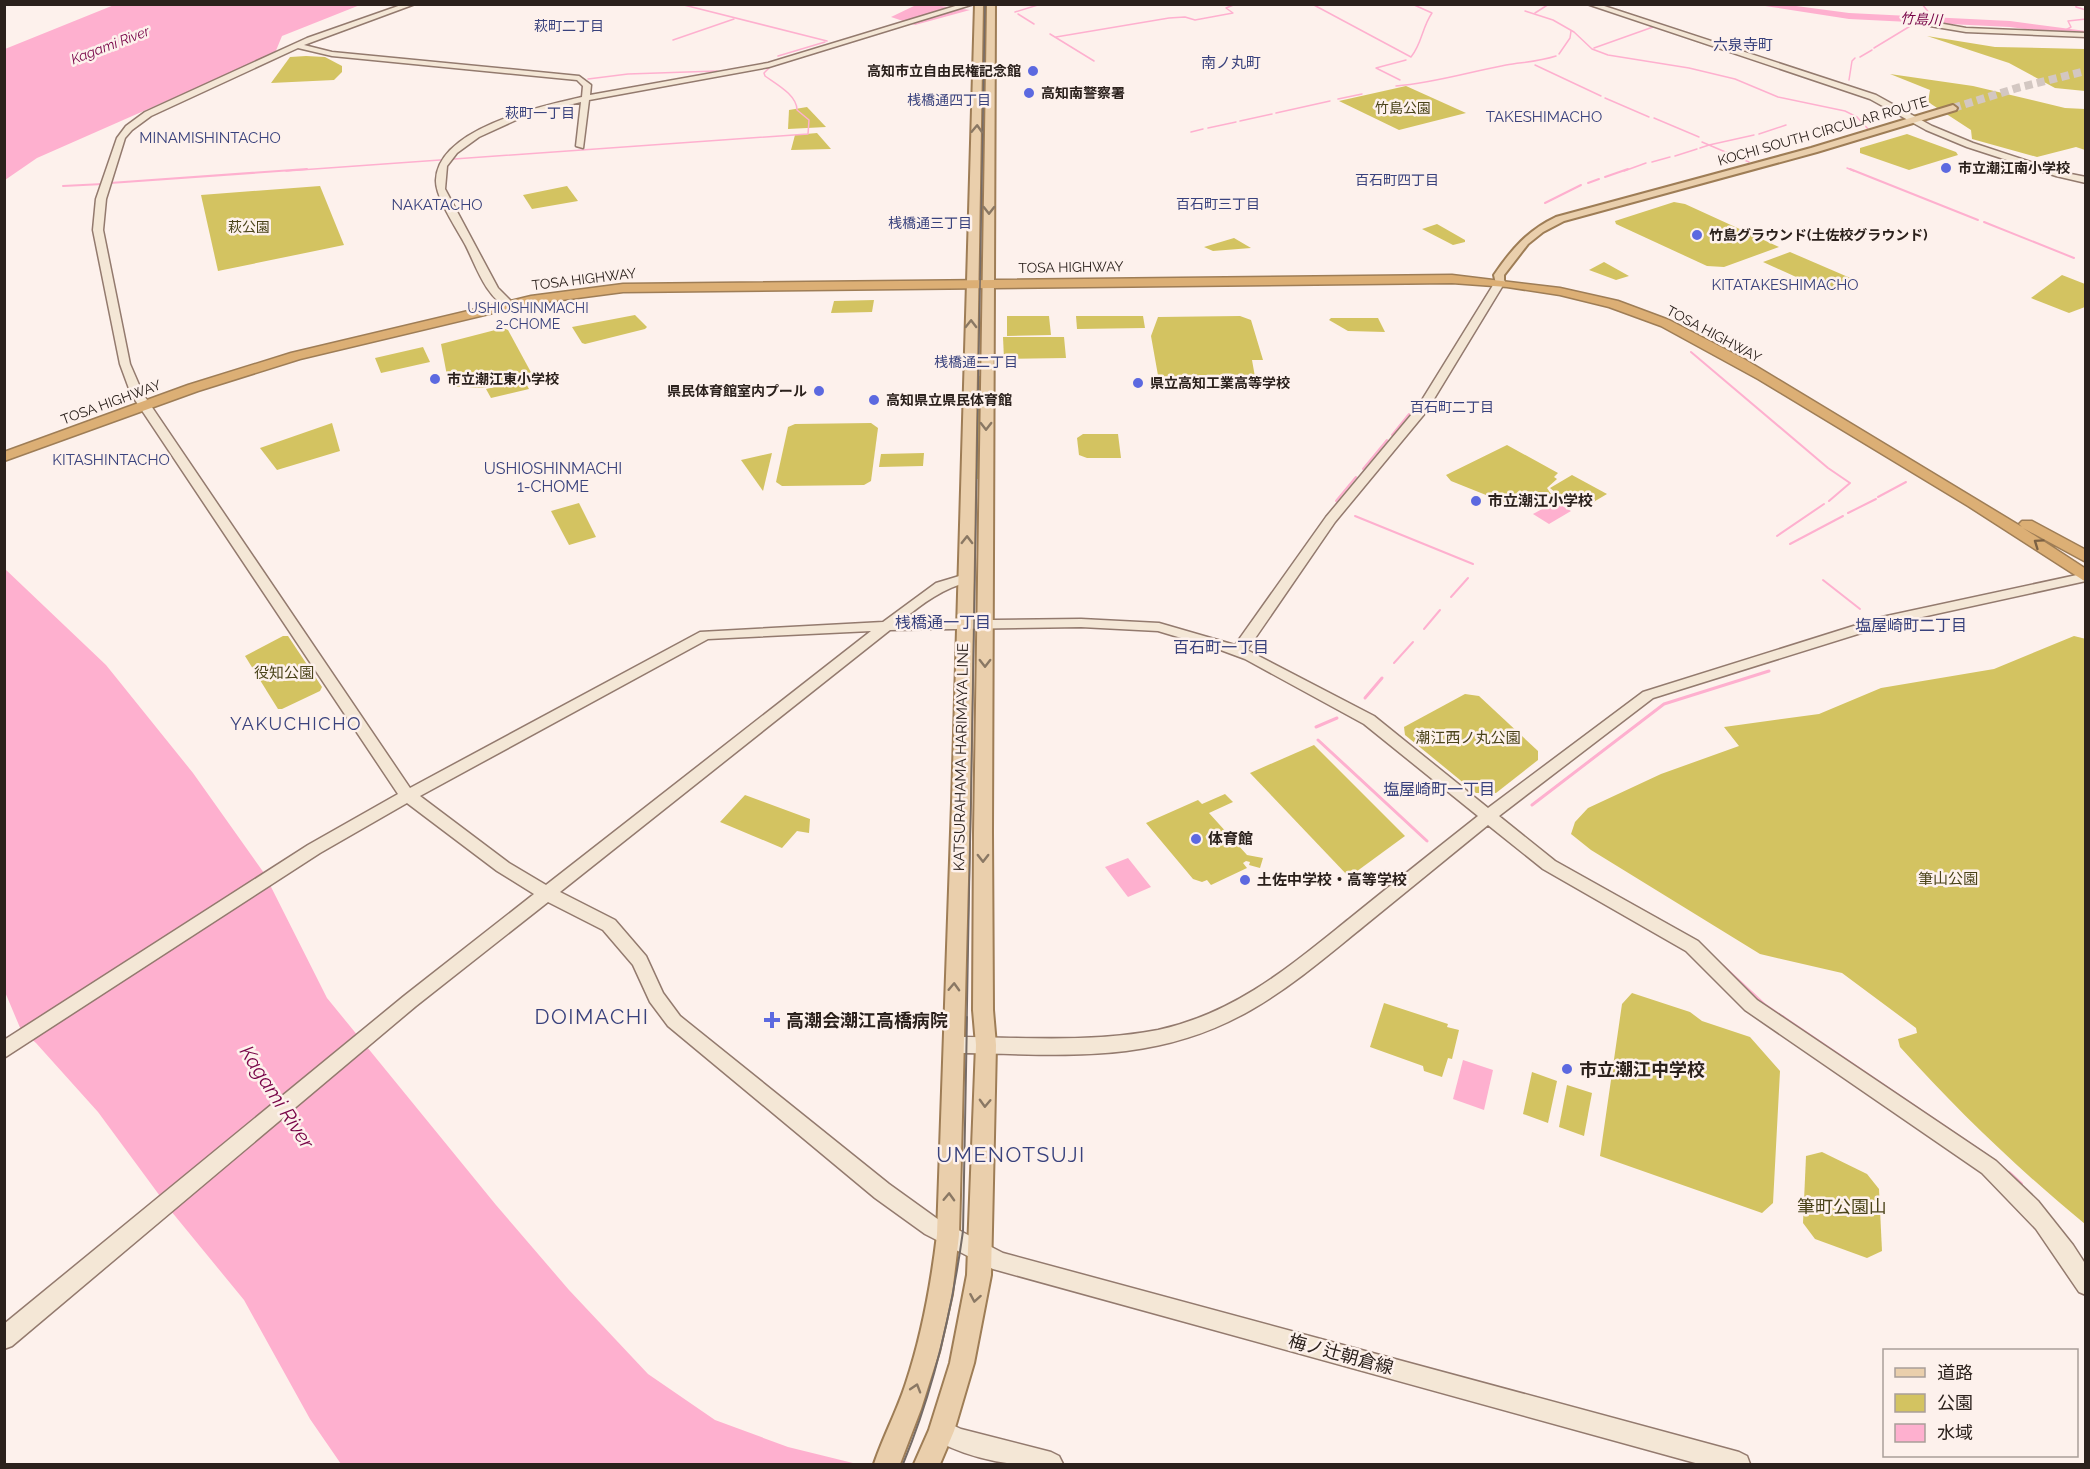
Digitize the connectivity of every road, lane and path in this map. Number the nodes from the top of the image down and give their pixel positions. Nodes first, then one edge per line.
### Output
1 (412, 4) edge
2 (1590, 4) edge
3 (970, 7) edge
4 (1927, 22) dead end
5 (2085, 35) edge
6 (297, 46) junction
7 (586, 98) junction
8 (1951, 109) tunnel mouth
9 (1917, 122) junction
10 (580, 146) dead end
11 (2085, 180) edge
12 (1502, 278) junction
13 (988, 279) junction
14 (972, 280) junction
15 (507, 302) junction
16 (142, 402) junction
17 (4, 449) edge
18 (4, 457) edge
19 (2085, 557) edge
20 (2085, 577) edge
21 (966, 578) junction
22 (985, 624) junction
23 (964, 625) junction
24 (885, 626) junction
25 (1238, 651) junction
26 (407, 795) junction
27 (1491, 816) junction
28 (546, 894) junction
29 (953, 1045) junction
30 (986, 1045) junction
31 (5, 1049) edge
32 (948, 1235) junction
33 (979, 1251) junction
34 (2085, 1286) edge
35 (4, 1338) edge
36 (941, 1431) junction
37 (892, 1454) edge
38 (929, 1461) edge
39 (1051, 1464) edge
40 (1739, 1464) edge

1 - 6 street, 梅ノ辻朝倉線
2 - 9 street
3 - 7 street
3 -> 13 main road, KATSURAHAMA HARIMAYA LINE
14 -> 3 main road, KATSURAHAMA HARIMAYA LINE
4 - 5 street
6 - 7 street
6 - 16 street, 梅ノ辻朝倉線
7 - 10 street
7 - 15 street
8 - 9 main road, KOCHI SOUTH CIRCULAR ROUTE
9 - 11 street
9 - 12 main road, KOCHI SOUTH CIRCULAR ROUTE
12 - 13 highway, TOSA HIGHWAY
12 - 19 highway, TOSA HIGHWAY
20 -> 12 highway, TOSA HIGHWAY
12 - 25 street
13 - 14 highway, TOSA HIGHWAY
13 -> 22 main road, KATSURAHAMA HARIMAYA LINE
14 - 15 highway, TOSA HIGHWAY
21 -> 14 main road, KATSURAHAMA HARIMAYA LINE
15 - 16 highway, TOSA HIGHWAY
16 - 17 highway, TOSA HIGHWAY
16 - 18 highway, TOSA HIGHWAY
16 - 26 street, 梅ノ辻朝倉線
20 - 27 street
21 - 23 main road, KATSURAHAMA HARIMAYA LINE
21 - 24 street
22 - 23 street
22 - 25 street
22 -> 30 main road, KATSURAHAMA HARIMAYA LINE
23 - 24 street
29 -> 23 main road, KATSURAHAMA HARIMAYA LINE
24 - 26 street
24 - 28 street
25 - 27 street
26 - 28 street, 梅ノ辻朝倉線
26 - 31 street
27 - 30 street
27 - 34 street
28 - 32 street, 梅ノ辻朝倉線
28 - 35 street
29 - 30 street
32 -> 29 main road, KATSURAHAMA HARIMAYA LINE
30 -> 33 main road, KATSURAHAMA HARIMAYA LINE
32 - 33 street, 梅ノ辻朝倉線
37 -> 32 main road, KATSURAHAMA HARIMAYA LINE
33 -> 36 main road, KATSURAHAMA HARIMAYA LINE
33 - 40 street, 梅ノ辻朝倉線
36 - 38 main road, KATSURAHAMA HARIMAYA LINE
36 - 39 street

